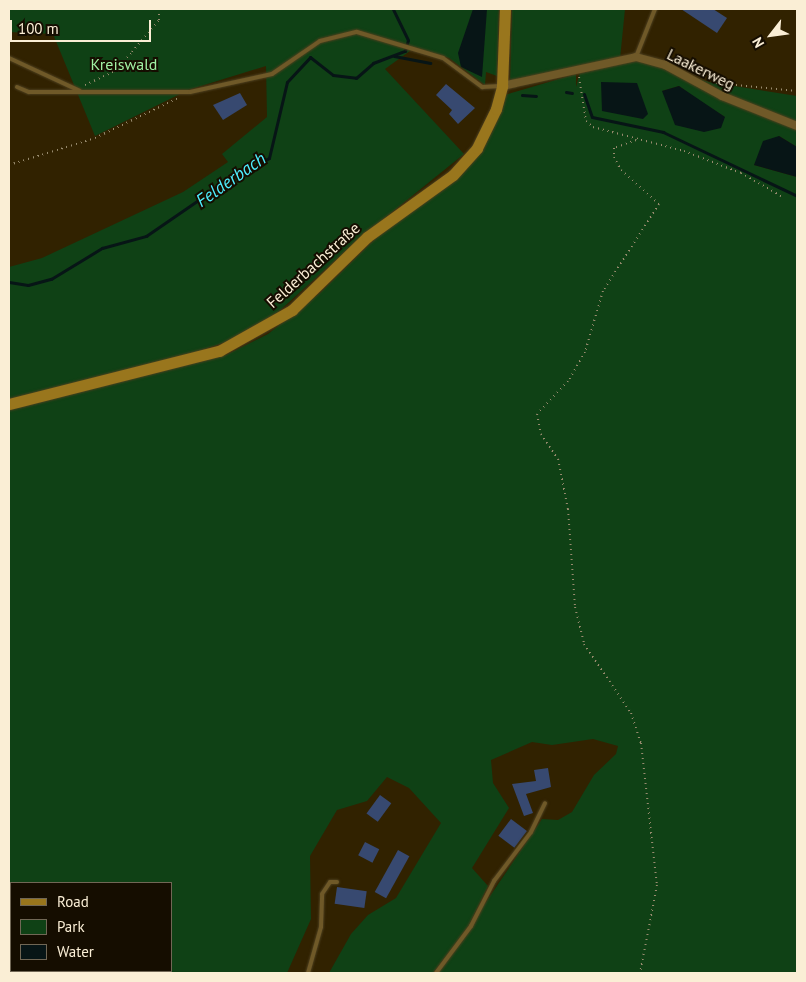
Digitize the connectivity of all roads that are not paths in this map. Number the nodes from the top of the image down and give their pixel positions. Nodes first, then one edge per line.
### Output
1 (505, 9) edge
2 (655, 9) edge
3 (636, 57) junction
4 (9, 58) edge
5 (502, 86) junction
6 (17, 87) dead end
7 (82, 92) junction
8 (797, 126) edge
9 (9, 404) edge
10 (546, 803) dead end
11 (338, 882) dead end
12 (308, 973) edge
13 (436, 973) edge

1 - 5 street, Felderbachstraße
2 - 3 lane
3 - 5 street, Laakerweg
3 - 8 street, Laakerweg
4 - 7 lane
5 - 7 lane
5 - 9 street, Felderbachstraße
6 - 7 lane
10 - 13 lane
11 - 12 lane

